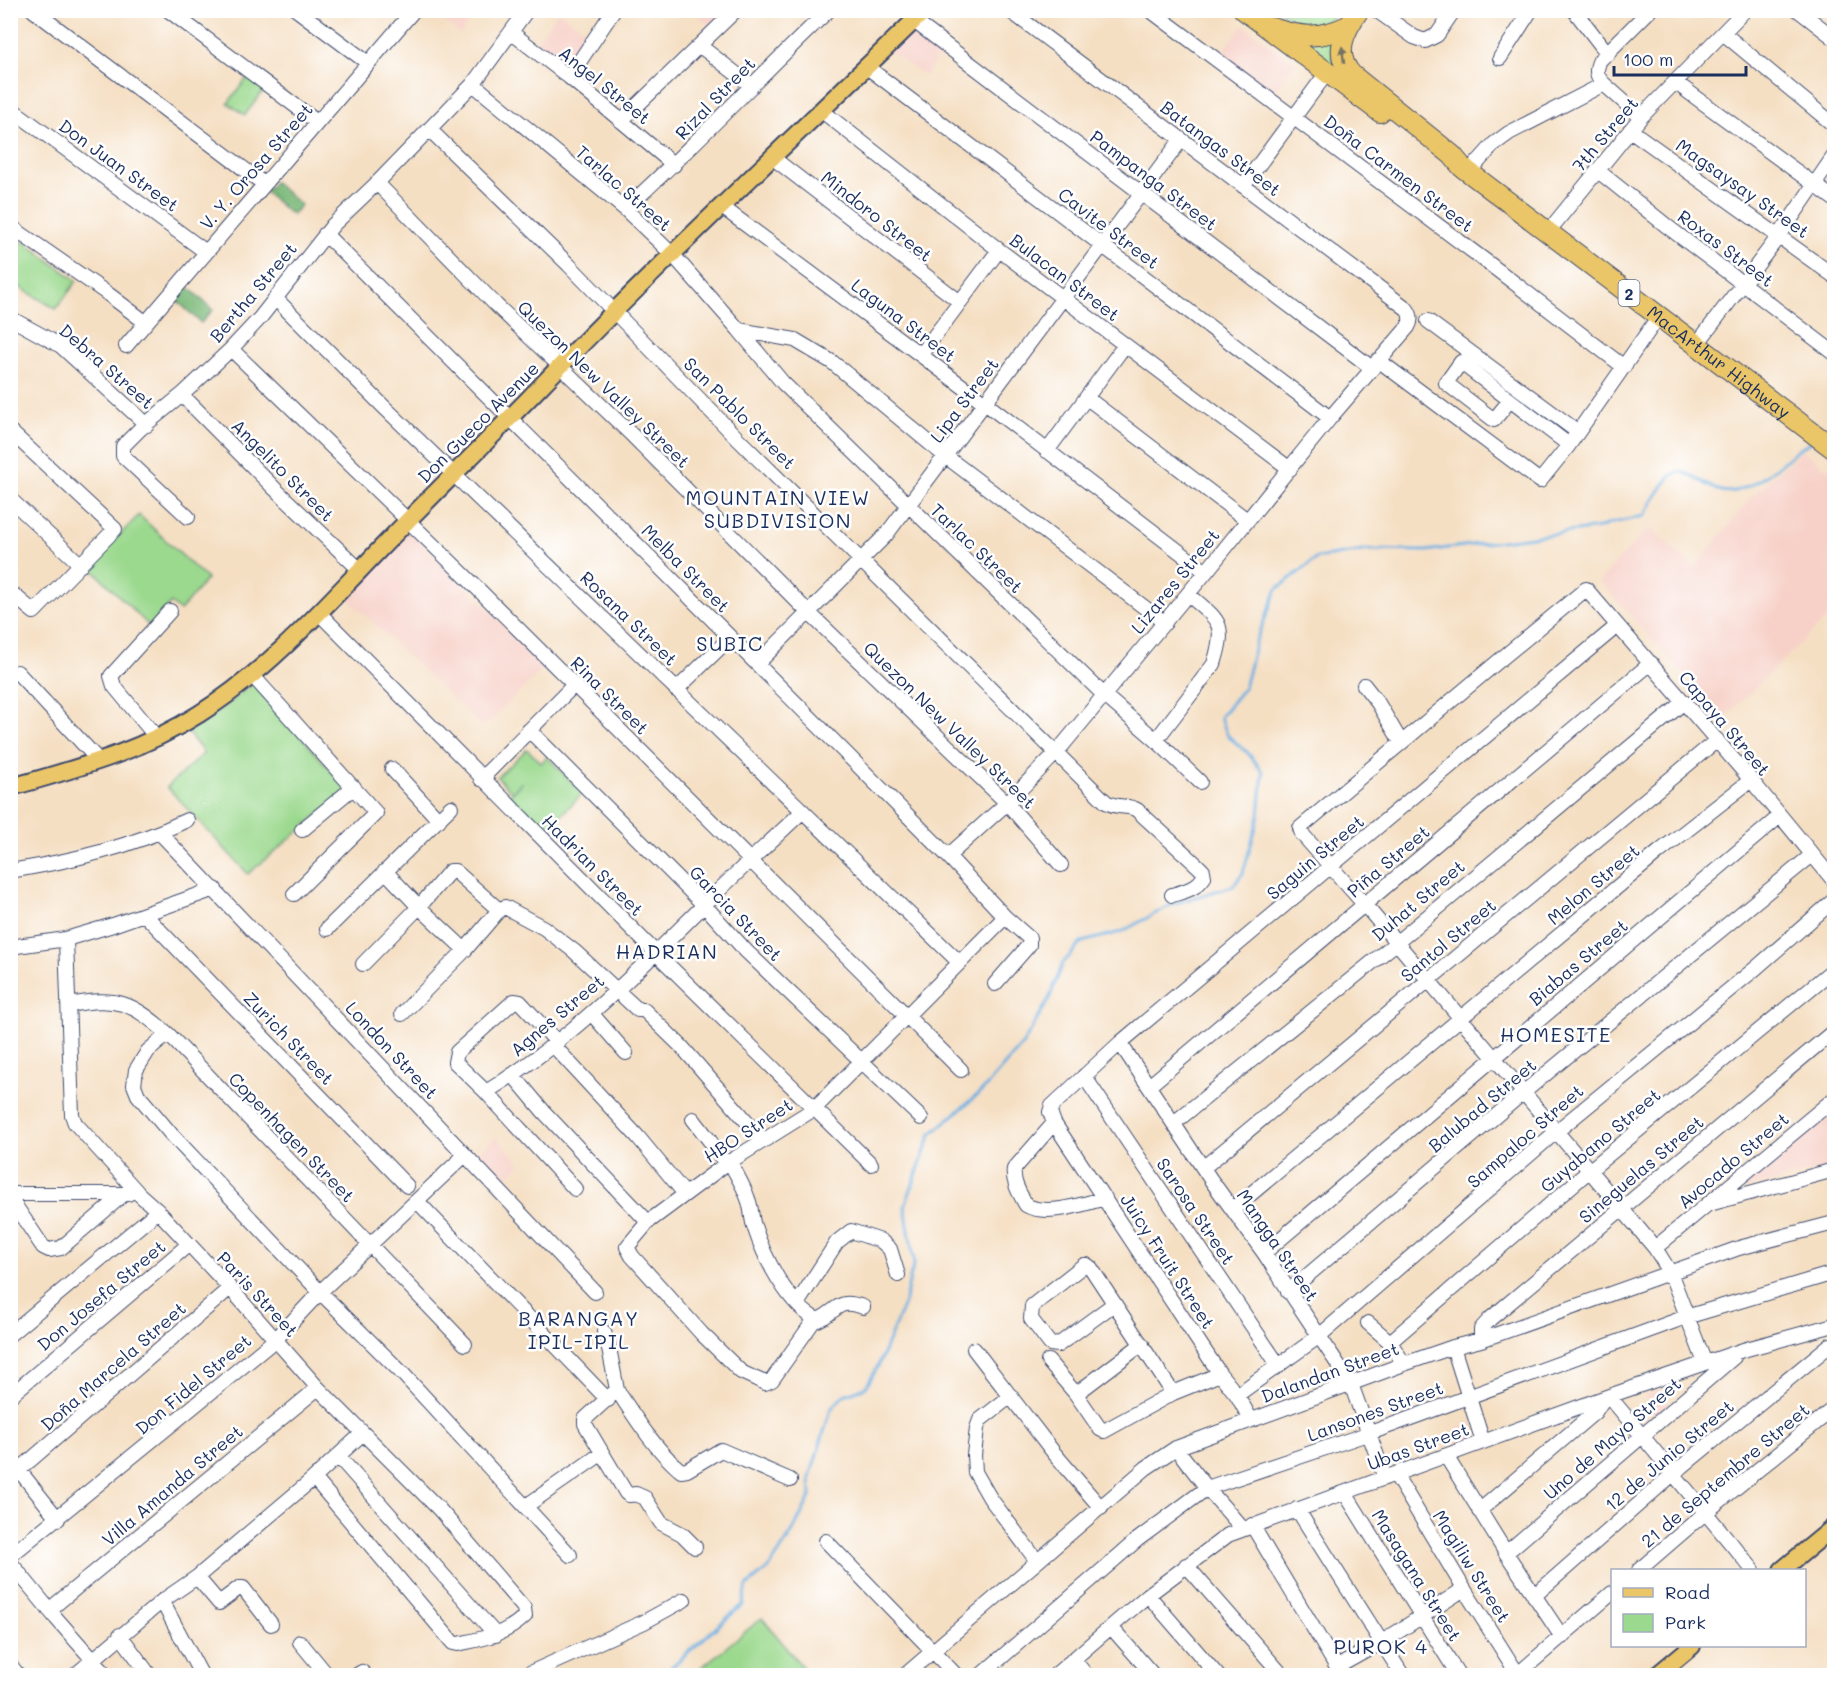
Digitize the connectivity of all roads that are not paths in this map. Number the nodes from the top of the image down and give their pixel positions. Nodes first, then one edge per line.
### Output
1 (33, 10) edge
2 (168, 10) edge
3 (297, 10) edge
4 (414, 10) edge
5 (527, 10) edge
6 (614, 10) edge
7 (736, 10) edge
8 (829, 10) edge
9 (1009, 10) edge
10 (1150, 10) edge
11 (1376, 10) edge
12 (1454, 10) edge
13 (1531, 10) edge
14 (1574, 10) edge
15 (1650, 10) edge
16 (1744, 10) edge
17 (1798, 10) edge
18 (1250, 15) edge
19 (919, 16) edge
20 (1354, 18) edge
21 (512, 33) junction
22 (1723, 33) junction
23 (1834, 38) edge
24 (700, 46) junction
25 (1608, 54) junction
26 (1500, 58) dead end
27 (368, 63) junction
28 (867, 67) junction
29 (1326, 74) junction
30 (569, 77) junction
31 (1675, 82) junction
32 (473, 84) junction
33 (1604, 84) junction
34 (752, 86) junction
35 (10, 108) edge
36 (822, 111) junction
37 (1294, 117) junction
38 (1641, 117) junction
39 (621, 121) junction
40 (317, 122) junction
41 (1834, 125) edge
42 (430, 130) junction
43 (1630, 130) junction
44 (1181, 140) junction
45 (1834, 156) edge
46 (773, 158) junction
47 (674, 165) junction
48 (1465, 169) junction
49 (1598, 170) junction
50 (377, 183) junction
51 (264, 184) junction
52 (1814, 184) junction
53 (1243, 186) junction
54 (1142, 194) junction
55 (1834, 199) edge
56 (722, 207) junction
57 (626, 209) junction
58 (10, 226) edge
59 (1547, 233) junction
60 (325, 234) junction
61 (1779, 236) junction
62 (1102, 246) junction
63 (999, 250) junction
64 (206, 252) junction
65 (673, 255) junction
66 (1834, 276) edge
67 (1743, 283) junction
68 (276, 298) junction
69 (1064, 299) junction
70 (960, 302) junction
71 (615, 312) junction
72 (1411, 315) joint
73 (1659, 316) junction
74 (10, 318) edge
75 (1428, 321) dead end
76 (145, 322) junction
77 (739, 330) junction
78 (1697, 344) junction
79 (1125, 345) junction
80 (126, 346) dead end
81 (231, 349) junction
82 (1834, 353) edge
83 (921, 354) junction
84 (1375, 364) junction
85 (561, 366) junction
86 (1624, 368) junction
87 (183, 395) junction
88 (1088, 398) junction
89 (1510, 400) junction
90 (985, 403) junction
91 (510, 418) junction
92 (1330, 418) junction
93 (147, 425) junction
94 (10, 431) edge
95 (1578, 432) junction
96 (1569, 445) junction
97 (1828, 445) edge
98 (1047, 451) junction
99 (944, 455) junction
100 (1290, 469) junction
101 (454, 475) junction
102 (10, 499) edge
103 (909, 507) junction
104 (188, 517) dead end
105 (1247, 520) junction
106 (408, 521) junction
107 (863, 560) junction
108 (81, 565) junction
109 (360, 570) junction
110 (1206, 572) junction
111 (10, 592) edge
112 (1188, 594) junction
113 (170, 611) dead end
114 (318, 613) junction
115 (809, 613) junction
116 (1165, 623) junction
117 (1617, 626) junction
118 (730, 638) junction
119 (1651, 663) junction
120 (757, 664) junction
121 (17, 672) dead end
122 (252, 675) junction
123 (574, 685) junction
124 (1364, 685) dead end
125 (676, 690) junction
126 (1105, 696) junction
127 (1684, 702) junction
128 (529, 730) junction
129 (157, 738) junction
130 (1156, 740) junction
131 (1717, 740) junction
132 (1401, 742) junction
133 (1057, 752) junction
134 (99, 761) junction
135 (392, 769) dead end
136 (481, 778) junction
137 (1751, 780) junction
138 (1200, 782) dead end
139 (10, 786) edge
140 (354, 787) junction
141 (1007, 803) junction
142 (451, 807) dead end
143 (803, 811) junction
144 (1780, 816) junction
145 (187, 820) dead end
146 (439, 820) junction
147 (303, 830) dead end
148 (160, 833) junction
149 (1812, 855) junction
150 (948, 856) junction
151 (751, 860) junction
152 (1061, 865) dead end
153 (1332, 867) junction
154 (385, 871) junction
155 (10, 872) edge
156 (1834, 881) edge
157 (215, 889) junction
158 (294, 894) dead end
159 (1172, 895) dead end
160 (1834, 900) edge
161 (1365, 904) junction
162 (704, 905) junction
163 (418, 907) junction
164 (499, 910) junction
165 (145, 915) junction
166 (1005, 917) junction
167 (327, 929) dead end
168 (66, 939) junction
169 (1396, 943) junction
170 (10, 947) edge
171 (465, 950) junction
172 (657, 954) junction
173 (959, 962) junction
174 (363, 964) dead end
175 (1834, 969) edge
176 (1428, 980) junction
177 (994, 984) dead end
178 (616, 990) junction
179 (69, 1005) junction
180 (402, 1014) dead end
181 (592, 1014) junction
182 (908, 1015) junction
183 (1459, 1018) junction
184 (1834, 1031) edge
185 (168, 1034) junction
186 (1120, 1043) junction
187 (555, 1044) junction
188 (626, 1053) dead end
189 (1494, 1057) junction
190 (862, 1060) junction
191 (961, 1070) dead end
192 (513, 1075) junction
193 (1084, 1077) junction
194 (1149, 1086) junction
195 (486, 1092) junction
196 (1524, 1092) junction
197 (1834, 1099) edge
198 (814, 1109) junction
199 (921, 1118) dead end
200 (693, 1119) dead end
201 (1054, 1123) junction
202 (1174, 1124) junction
203 (1557, 1131) junction
204 (763, 1140) junction
205 (465, 1155) junction
206 (728, 1163) junction
207 (871, 1164) dead end
208 (1203, 1168) junction
209 (1590, 1170) junction
210 (1834, 1170) edge
211 (407, 1186) dead end
212 (574, 1189) dead end
213 (124, 1194) junction
214 (686, 1194) junction
215 (140, 1195) junction
216 (10, 1196) edge
217 (1105, 1198) junction
218 (417, 1201) junction
219 (1708, 1204) junction
220 (1622, 1208) junction
221 (1233, 1209) junction
222 (158, 1211) junction
223 (648, 1222) junction
224 (1834, 1223) edge
225 (370, 1244) junction
226 (188, 1245) junction
227 (1654, 1248) junction
228 (1264, 1253) junction
229 (1670, 1272) junction
230 (1834, 1273) edge
231 (898, 1275) dead end
232 (230, 1288) junction
233 (320, 1292) junction
234 (595, 1292) dead end
235 (1288, 1292) junction
236 (796, 1304) junction
237 (1114, 1304) junction
238 (863, 1307) dead end
239 (1686, 1317) junction
240 (815, 1319) junction
241 (1368, 1323) dead end
242 (1830, 1326) edge
243 (604, 1332) dead end
244 (10, 1334) edge
245 (1318, 1337) junction
246 (276, 1339) junction
247 (1481, 1340) junction
248 (1390, 1342) junction
249 (465, 1344) dead end
250 (1142, 1344) junction
251 (1454, 1347) junction
252 (974, 1349) dead end
253 (1743, 1350) junction
254 (1832, 1352) edge
255 (1048, 1361) dead end
256 (1705, 1363) junction
257 (1404, 1364) junction
258 (1279, 1366) junction
259 (1220, 1374) junction
260 (1352, 1384) junction
261 (318, 1388) junction
262 (1173, 1393) junction
263 (1076, 1394) junction
264 (613, 1395) junction
265 (1011, 1395) junction
266 (1237, 1395) junction
267 (10, 1396) edge
268 (1468, 1396) junction
269 (1607, 1397) junction
270 (1834, 1408) edge
271 (1251, 1420) junction
272 (1370, 1432) junction
273 (363, 1433) junction
274 (1642, 1435) junction
275 (1483, 1442) junction
276 (1176, 1448) junction
277 (601, 1455) junction
278 (338, 1456) junction
279 (1446, 1456) junction
280 (15, 1465) edge
281 (1673, 1474) junction
282 (1390, 1476) junction
283 (314, 1478) junction
284 (790, 1480) dead end
285 (1207, 1488) junction
286 (1345, 1493) junction
287 (526, 1506) junction
288 (1101, 1508) junction
289 (1297, 1509) junction
290 (1479, 1511) junction
291 (1705, 1513) junction
292 (58, 1519) junction
293 (1247, 1527) junction
294 (1834, 1527) edge
295 (826, 1541) dead end
296 (695, 1547) dead end
297 (1506, 1553) junction
298 (570, 1555) dead end
299 (10, 1556) edge
300 (1037, 1561) junction
301 (10, 1562) edge
302 (1186, 1565) junction
303 (1640, 1569) edge
304 (1752, 1569) edge
305 (1783, 1569) edge
306 (196, 1577) junction
307 (1464, 1589) junction
308 (1611, 1594) edge
309 (1148, 1595) junction
310 (1534, 1596) junction
311 (684, 1600) dead end
312 (162, 1601) junction
313 (49, 1610) junction
314 (1420, 1616) junction
315 (271, 1624) dead end
316 (1111, 1627) junction
317 (120, 1635) junction
318 (496, 1635) junction
319 (1562, 1637) junction
320 (300, 1642) dead end
321 (1382, 1642) junction
322 (1691, 1647) edge
323 (933, 1650) junction
324 (93, 1659) junction
325 (1073, 1659) junction
326 (10, 1665) edge
327 (1339, 1671) edge
328 (1519, 1675) edge
329 (19, 1676) edge
330 (74, 1676) edge
331 (107, 1676) edge
332 (150, 1676) edge
333 (202, 1676) edge
334 (328, 1676) edge
335 (355, 1676) edge
336 (366, 1676) edge
337 (523, 1676) edge
338 (904, 1676) edge
339 (957, 1676) edge
340 (980, 1676) edge
341 (1054, 1676) edge
342 (1087, 1676) edge
343 (1154, 1676) edge
344 (1218, 1676) edge
345 (1283, 1676) edge
346 (1403, 1676) edge
347 (1459, 1676) edge
348 (1656, 1676) edge

1 - 51 street
2 - 40 street
3 - 27 street
4 - 27 street, V. Y. Orosa Street
5 - 21 street, Bertha Street
6 - 30 street
7 - 24 street
8 - 34 street, Rizal Street
9 - 44 street, Batangas Street
10 - 37 street, Doña Carmen Street
11 - 12 street
13 - 26 street
14 - 25 street
15 - 25 street
16 - 22 street, 7th Street
17 - 23 street
18 - 20 highway
18 - 29 highway, MacArthur Highway / 2
19 - 28 main road, Don Gueco Avenue
19 - 54 street, Pampanga Street
48 -> 20 highway, MacArthur Highway / 2
21 - 30 street, Angel Street
21 - 32 street, Bertha Street
22 - 31 street, 7th Street
22 - 41 street
24 - 34 street
24 - 39 street
25 - 33 street
27 - 40 street, V. Y. Orosa Street
28 - 36 main road, Don Gueco Avenue
28 - 62 street, Cavite Street
29 - 37 street
29 - 48 highway, MacArthur Highway / 2
30 - 39 street, Angel Street
31 - 38 street, 7th Street
31 - 52 street
32 - 42 street, Bertha Street
32 - 57 street, Tarlac Street
33 - 38 street
33 - 48 street
34 - 47 street, Rizal Street
35 - 64 street, Don Juan Street
36 - 46 main road, Don Gueco Avenue
36 - 63 street, Bulacan Street
37 - 53 street
37 - 86 street, Doña Carmen Street
38 - 43 street, 7th Street
39 - 47 street, Angel Street
40 - 51 street, V. Y. Orosa Street
42 - 50 street, Bertha Street
42 - 71 street, San Pablo Street
43 - 49 street, 7th Street
43 - 61 street, Magsaysay Street
44 - 53 street, Batangas Street
44 - 54 street, Lipa Street
45 - 52 street
46 - 56 main road, Don Gueco Avenue
46 - 70 street, Mindoro Street
47 - 57 street, Rizal Street
48 - 59 highway, MacArthur Highway / 2
49 - 59 street, 7th Street
49 - 67 street, Roxas Street
50 - 60 street, Bertha Street
50 - 85 street, Quezon New Valley Street
51 - 64 street, V. Y. Orosa Street
52 - 55 street
52 - 61 street
53 - 72 street, Batangas Street
54 - 62 street, Lipa Street
54 - 84 street, Pampanga Street
56 - 65 main road, Don Gueco Avenue
56 - 83 street, Laguna Street
57 - 65 street, Tarlac Street
58 - 76 street
59 - 73 highway, MacArthur Highway / 2
60 - 68 street, Bertha Street
60 - 91 street, Melba Street
61 - 66 street, Magsaysay Street
61 - 67 street
62 - 69 street, Lipa Street
62 - 92 street, Cavite Street
63 - 69 street, Bulacan Street
63 - 70 street
64 - 76 street, V. Y. Orosa Street
65 - 71 main road, Don Gueco Avenue
65 - 77 street, Tarlac Street
67 - 78 street
67 - 82 street, Roxas Street
68 - 81 street, Bertha Street
68 - 101 street, Rosana Street
69 - 79 street, Bulacan Street
69 - 90 street, Lipa Street
70 - 83 street
71 - 85 main road, Don Gueco Avenue
71 - 107 street, San Pablo Street
72 - 84 street, Lizares Street
73 - 78 highway, MacArthur Highway / 2
73 - 86 street
74 - 93 street, Debra Street
75 - 95 street
76 - 80 street, V. Y. Orosa Street
77 - 99 street
77 - 103 street, Tarlac Street
78 - 97 highway, MacArthur Highway / 2
79 - 88 street
79 - 100 street, Bulacan Street
81 - 87 street, Bertha Street
81 - 106 street, Rina Street
83 - 90 street, Laguna Street
84 - 92 street, Lizares Street
84 - 96 street, Pampanga Street
85 - 91 main road, Don Gueco Avenue
85 - 115 street, Quezon New Valley Street
86 - 95 street
87 - 93 street, Bertha Street
87 - 109 street, Angelito Street
88 - 98 street
88 - 105 street
89 - 89 street
89 - 96 street
90 - 98 street, Laguna Street
90 - 99 street, Lipa Street
91 - 101 main road, Don Gueco Avenue
91 - 118 street, Melba Street
92 - 100 street, Lizares Street
93 - 104 street, Bertha Street
94 - 108 street
95 - 96 street
98 - 110 street, Laguna Street
99 - 103 street, Lipa Street
99 - 116 street
100 - 105 street, Lizares Street
101 - 106 main road, Don Gueco Avenue
101 - 125 street, Rosana Street
102 - 108 street
103 - 107 street, Lipa Street
103 - 126 street, Tarlac Street
105 - 110 street, Lizares Street
106 - 109 main road, Don Gueco Avenue
106 - 123 street, Rina Street
107 - 115 street, Lipa Street
107 - 133 street, San Pablo Street
108 - 111 street
109 - 114 main road, Don Gueco Avenue
110 - 112 street, Lizares Street
112 - 116 street, Lizares Street
112 - 130 street
113 - 129 street
114 - 122 main road, Don Gueco Avenue
114 - 136 street, Hadrian Street
115 - 120 street, Lipa Street
115 - 141 street, Quezon New Valley Street
116 - 126 street, Lizares Street
117 - 119 street, Capaya Street
117 - 132 street, Capaya Street
117 - 153 street, Saguin Street
118 - 120 street, Melba Street
118 - 125 street
119 - 127 street, Capaya Street
119 - 161 street, Piña Street
120 - 150 street, Melba Street
121 - 134 street
122 - 129 main road, Don Gueco Avenue
122 - 140 street
123 - 128 street
123 - 151 street, Rina Street
124 - 132 street
125 - 143 street, Rosana Street
126 - 130 street, Tarlac Street
126 - 133 street, Lizares Street
127 - 131 street, Capaya Street
127 - 169 street, Duhat Street
128 - 136 street
128 - 162 street, Garcia Street
129 - 134 main road, Don Gueco Avenue
130 - 138 street, Tarlac Street
131 - 137 street, Capaya Street
131 - 176 street, Santol Street
132 - 153 street
133 - 141 street, Lizares Street
133 - 159 street, San Pablo Street
134 - 139 main road, Don Gueco Avenue
135 - 146 street
136 - 172 street, Hadrian Street
137 - 144 street, Capaya Street
137 - 183 street, Melon Street
140 - 147 street
140 - 158 street
141 - 150 street, Lizares Street
141 - 152 street, Quezon New Valley Street
142 - 146 street
143 - 151 street, Agnes Street
143 - 173 street, Rosana Street
144 - 149 street, Capaya Street
144 - 189 street, Biabas Street
145 - 148 street
146 - 154 street
148 - 155 street
148 - 157 street, London Street
149 - 156 street, Capaya Street
149 - 196 street, Balubad Street
150 - 166 street, Melba Street
151 - 162 street, Agnes Street
151 - 182 street, Rina Street
153 - 161 street
153 - 186 street, Saguin Street
154 - 163 street
154 - 167 street
157 - 165 street
157 - 205 street, London Street
160 - 203 street, Sampaloc Street
161 - 169 street
161 - 194 street, Piña Street
162 - 172 street, Agnes Street
162 - 190 street, Garcia Street
163 - 164 street
163 - 171 street
163 - 174 street
164 - 171 street
164 - 178 street
165 - 168 street
165 - 211 street, Zurich Street
166 - 173 street, HBO Street
166 - 177 street, Melba Street
168 - 170 street
168 - 179 street, Paris Street
169 - 176 street
169 - 202 street, Duhat Street
171 - 180 street
172 - 178 street, Agnes Street
172 - 198 street, Hadrian Street
173 - 182 street, HBO Street
175 - 209 street, Guyabano Street
176 - 183 street
176 - 208 street, Santol Street
178 - 181 street, Agnes Street
178 - 204 street
179 - 185 street, Copenhagen Street
179 - 215 street, Paris Street
181 - 187 street, Agnes Street
181 - 188 street
182 - 190 street, HBO Street
182 - 191 street, Rina Street
183 - 189 street
183 - 221 street, Melon Street
184 - 220 street, Sineguelas Street
185 - 225 street, Copenhagen Street
185 - 233 street
186 - 193 street, Saguin Street
186 - 194 street, Mangga Street
187 - 192 street, Agnes Street
187 - 195 street
187 - 214 street
189 - 196 street
189 - 228 street, Biabas Street
190 - 198 street, HBO Street
190 - 199 street, Garcia Street
192 - 195 street, Agnes Street
192 - 223 street
193 - 201 street, Saguin Street
193 - 258 street, Sarosa Street
194 - 202 street, Mangga Street
195 - 212 street
196 - 203 street
196 - 235 street, Balubad Street
197 - 219 street, Avocado Street
198 - 204 street, HBO Street
198 - 207 street, Hadrian Street
200 - 206 street
201 - 217 street, Juicy Fruit Street
201 - 217 street
202 - 208 street, Mangga Street
203 - 209 street
203 - 245 street, Sampaloc Street
204 - 206 street, HBO Street
205 - 218 street, Don Fidel Street
205 - 234 street, London Street
206 - 214 street, HBO Street
206 - 236 street
208 - 221 street, Mangga Street
209 - 220 street
209 - 248 street, Guyabano Street
210 - 219 street
213 - 215 street
213 - 216 street
213 - 216 street
214 - 223 street, HBO Street
215 - 222 street, Paris Street
217 - 259 street, Juicy Fruit Street
218 - 225 street, Don Fidel Street
218 - 264 street
219 - 227 street, Avocado Street
220 - 227 street
220 - 247 street, Sineguelas Street
221 - 228 street, Mangga Street
222 - 226 street, Paris Street
222 - 244 street
223 - 240 street, HBO Street
224 - 229 street, Dalandan Street
225 - 233 street, Don Fidel Street
225 - 249 street, Copenhagen Street
226 - 232 street, Paris Street
226 - 267 street, Don Josefa Street
227 - 229 street
228 - 235 street, Mangga Street
229 - 239 street
229 - 247 street, Dalandan Street
230 - 239 street, Lansones Street
231 - 236 street
232 - 246 street, Paris Street
232 - 280 street, Doña Marcela Street
233 - 246 street, Don Fidel Street
233 - 287 street
235 - 245 street, Mangga Street
236 - 240 street
237 - 237 street
237 - 250 street
238 - 240 street
239 - 256 street
239 - 268 street, Lansones Street
241 - 248 street
242 - 253 street, Ubas Street
242 - 254 street
243 - 264 street
245 - 258 street, Sampaloc Street
245 - 260 street, Mangga Street
246 - 261 street, Paris Street
246 - 292 street, Don Fidel Street
247 - 251 street, Dalandan Street
248 - 257 street
250 - 262 street
250 - 263 street
251 - 257 street, Dalandan Street
251 - 268 street
252 - 265 street
253 - 256 street, Ubas Street
253 - 274 street, Uno de Mayo Street
254 - 281 street, 12 de Junio Street
255 - 263 street
256 - 269 street, Ubas Street
257 - 260 street, Dalandan Street
258 - 266 street, Sampaloc Street
259 - 262 street
259 - 266 street, Juicy Fruit Street
260 - 271 street, Dalandan Street
260 - 272 street, Mangga Street
261 - 273 street, Paris Street
261 - 313 street, Villa Amanda Street
262 - 263 street
264 - 277 street
264 - 284 street
265 - 288 street
265 - 300 street
266 - 271 street, Juicy Fruit Street
268 - 272 street, Lansones Street
268 - 275 street
269 - 274 street
269 - 275 street, Ubas Street
269 - 290 street
270 - 291 street, 21 de Septembre Street
271 - 276 street, Dalandan Street
272 - 282 street, Mangga Street
272 - 285 street, Lansones Street
273 - 278 street
273 - 318 street, Paris Street
274 - 281 street
274 - 297 street, Uno de Mayo Street
275 - 279 street, Ubas Street
276 - 285 street
276 - 288 street, Dalandan Street
277 - 287 street
277 - 296 street
278 - 283 street
278 - 318 street
279 - 282 street, Ubas Street
279 - 290 street
280 - 292 street
281 - 291 street
281 - 310 street, 12 de Junio Street
282 - 286 street, Ubas Street
282 - 307 street, Magiliw Street
283 - 306 street
283 - 318 street
285 - 293 street
285 - 340 street, Lansones Street
286 - 289 street, Ubas Street
286 - 314 street, Masagana Street
287 - 298 street
288 - 300 street, Dalandan Street
289 - 293 street, Ubas Street
289 - 321 street
290 - 297 street
291 - 303 street, 21 de Septembre Street
291 - 304 street
292 - 299 street, Don Fidel Street
293 - 302 street, Ubas Street
293 - 327 street
294 - 305 main road
295 - 323 street
297 - 310 street
300 - 323 street, Dalandan Street
301 - 313 street
302 - 309 street, Ubas Street
302 - 345 street
306 - 312 street
306 - 315 street
307 - 314 street
307 - 328 street, Magiliw Street
308 - 319 street
309 - 316 street, Ubas Street
309 - 344 street
310 - 319 street
311 - 337 street
312 - 317 street
312 - 333 street
313 - 324 street
314 - 321 street
314 - 347 street, Masagana Street
316 - 325 street, Ubas Street
316 - 343 street
317 - 324 street
317 - 332 street
319 - 328 street
320 - 334 street
321 - 327 street
321 - 346 street
322 - 348 main road
323 - 338 street, Dalandan Street
323 - 339 street
324 - 330 street
324 - 331 street
325 - 341 street, Ubas Street
325 - 342 street
326 - 329 street
335 - 336 street

